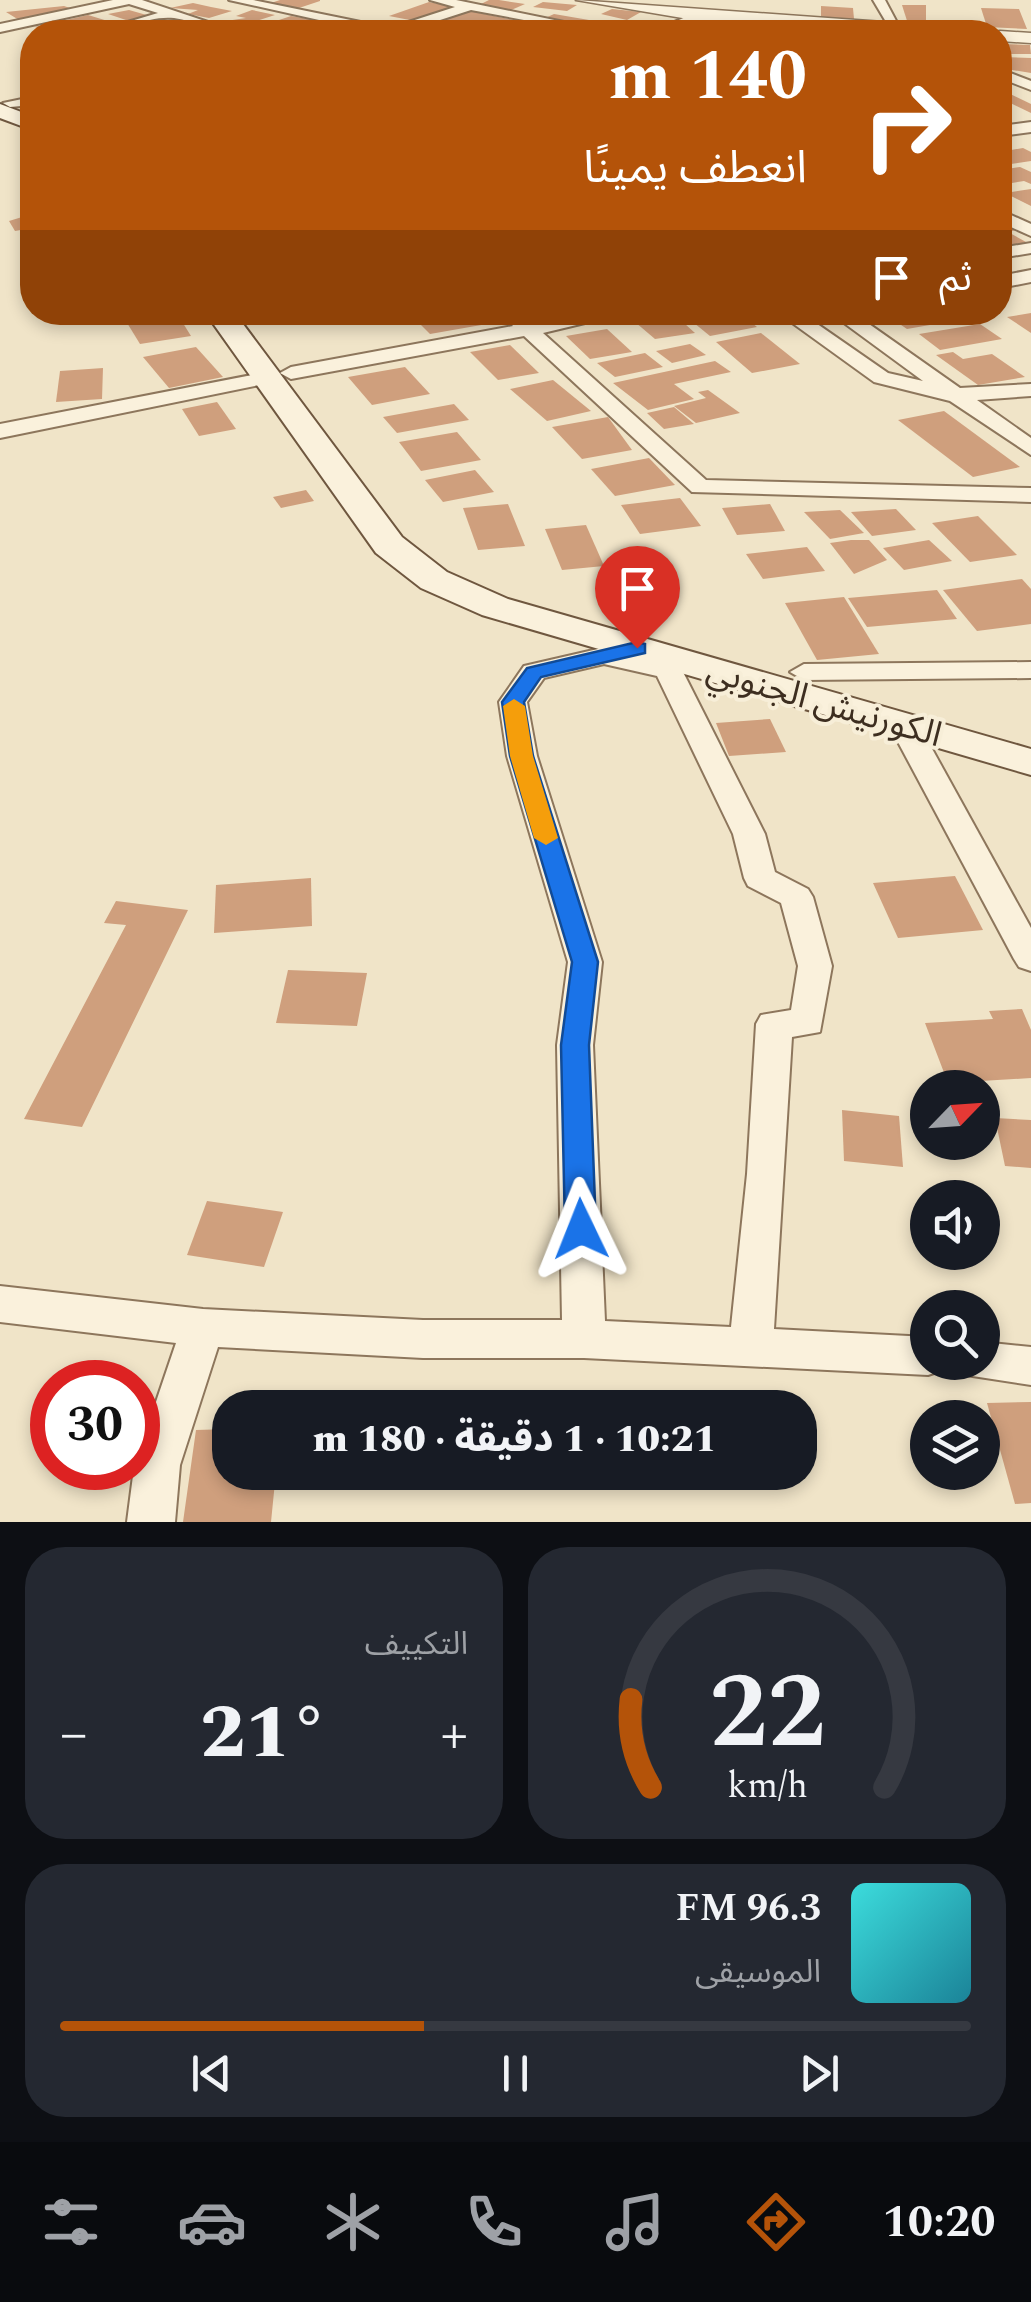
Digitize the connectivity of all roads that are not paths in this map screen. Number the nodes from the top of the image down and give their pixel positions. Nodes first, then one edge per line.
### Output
1 (130, 0) edge
2 (235, 0) edge
3 (436, 0) edge
4 (584, 0) edge
5 (879, 0) edge
6 (262, 2) edge
7 (476, 3) edge
8 (170, 14) junction
9 (700, 16) junction
10 (40, 20) edge
11 (147, 20) edge
12 (191, 20) edge
13 (211, 20) edge
14 (339, 20) edge
15 (426, 20) edge
16 (531, 20) edge
17 (690, 20) edge
18 (730, 20) edge
19 (897, 20) edge
20 (230, 325) edge
21 (253, 325) edge
22 (523, 325) edge
23 (549, 325) edge
24 (805, 325) edge
25 (856, 325) edge
26 (527, 329) junction
27 (279, 376) junction
28 (1031, 390) edge
29 (953, 395) junction
30 (0, 431) edge
31 (1031, 448) edge
32 (1031, 495) edge
33 (621, 653) junction
34 (1031, 670) edge
35 (804, 672) junction
36 (904, 727) junction
37 (1031, 734) edge
38 (1031, 762) edge
39 (1031, 959) edge
40 (0, 1304) edge
41 (204, 1328) junction
42 (584, 1339) junction
43 (751, 1346) junction
44 (910, 1355) edge
45 (1000, 1363) edge
46 (1031, 1366) edge
47 (152, 1522) edge

1 - 8 street
1 - 10 street
2 - 6 street
3 - 7 street
4 - 9 street
5 - 19 street
6 - 13 street
6 - 14 street
7 - 15 street
7 - 16 street
8 - 11 street
8 - 12 street
9 - 17 street
9 - 18 street
20 - 27 main road, الكورنيش الجنوبي
21 - 27 main road, الكورنيش الجنوبي
22 - 26 street
23 - 26 street
24 - 29 street
25 - 29 street
26 - 27 street
26 - 32 street
27 - 30 street
27 - 33 main road, الكورنيش الجنوبي
27 - 35 main road, الكورنيش الجنوبي
28 - 29 street
29 - 31 street
33 - 36 main road, الكورنيش الجنوبي
33 - 42 street
33 - 43 street
34 - 35 street
35 - 37 main road, الكورنيش الجنوبي
36 - 38 main road, الكورنيش الجنوبي
36 - 39 street
40 - 41 street
41 - 42 street
41 - 47 street
42 - 43 street
43 - 44 street
45 - 46 street

